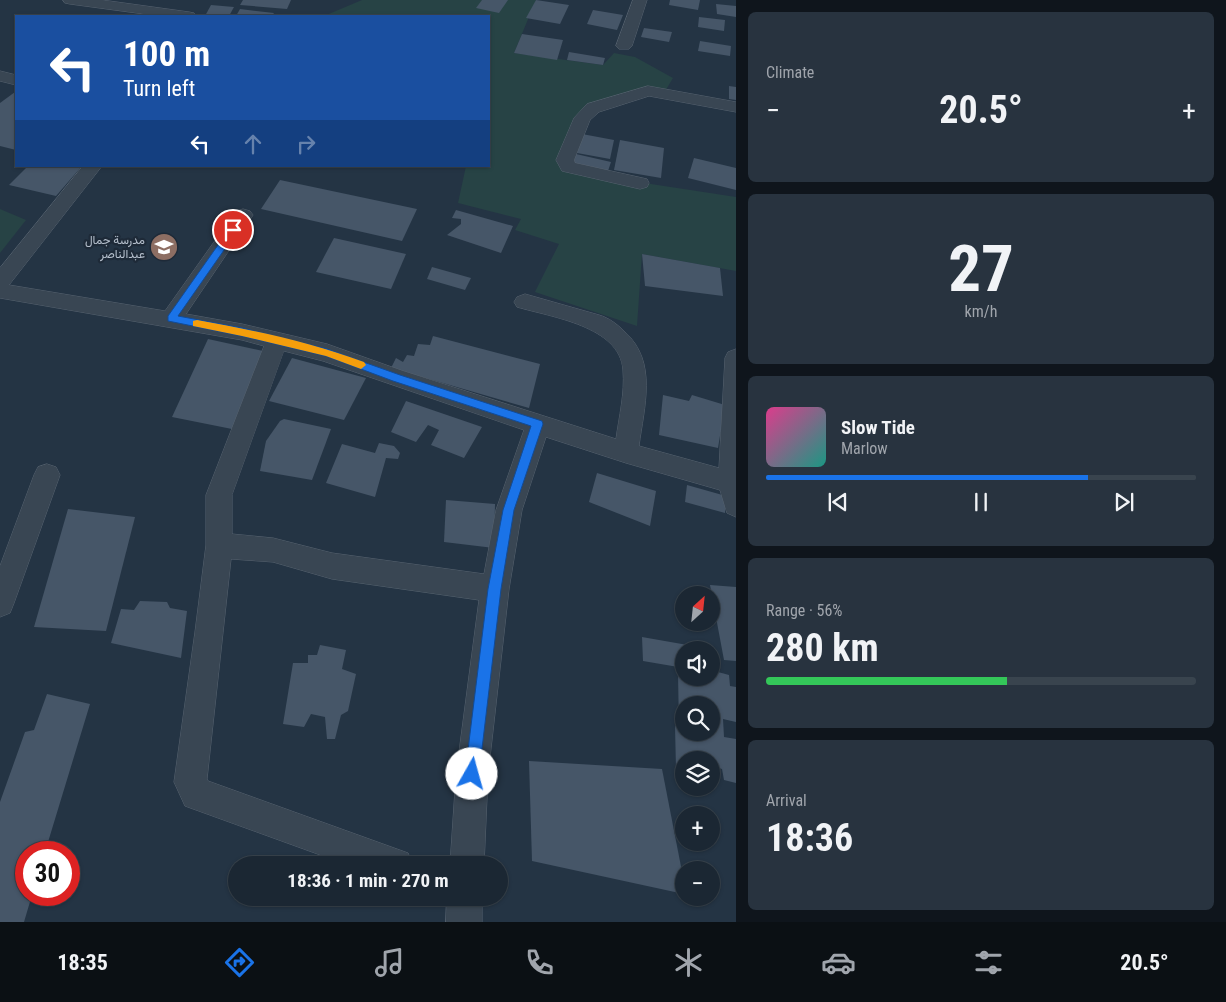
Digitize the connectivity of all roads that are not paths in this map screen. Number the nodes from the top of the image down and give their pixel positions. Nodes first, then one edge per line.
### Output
1 (70, 0) edge
2 (193, 0) edge
3 (640, 0) edge
4 (182, 15) edge
5 (189, 15) edge
6 (624, 46) dead end
7 (0, 76) edge
8 (15, 80) edge
9 (736, 107) edge
10 (92, 167) edge
11 (640, 183) dead end
12 (243, 215) dead end
13 (0, 282) edge
14 (0, 291) edge
15 (525, 302) dead end
16 (172, 319) junction
17 (277, 341) junction
18 (736, 358) edge
19 (538, 424) junction
20 (626, 453) junction
21 (46, 475) dead end
22 (734, 491) edge
23 (219, 545) junction
24 (494, 589) junction
25 (0, 603) edge
26 (371, 856) edge
27 (467, 856) edge
28 (465, 906) edge
29 (464, 922) edge

1 - 4 street
2 - 5 street
3 - 6 street
7 - 8 street
9 - 11 street
10 - 13 street
12 - 16 street
14 - 16 street
15 - 20 street
16 - 17 street
17 - 19 street
17 - 23 street
18 - 22 street
19 - 20 street
19 - 24 street
20 - 22 street
21 - 25 street
23 - 24 street
23 - 26 street
24 - 27 street
28 - 29 street

